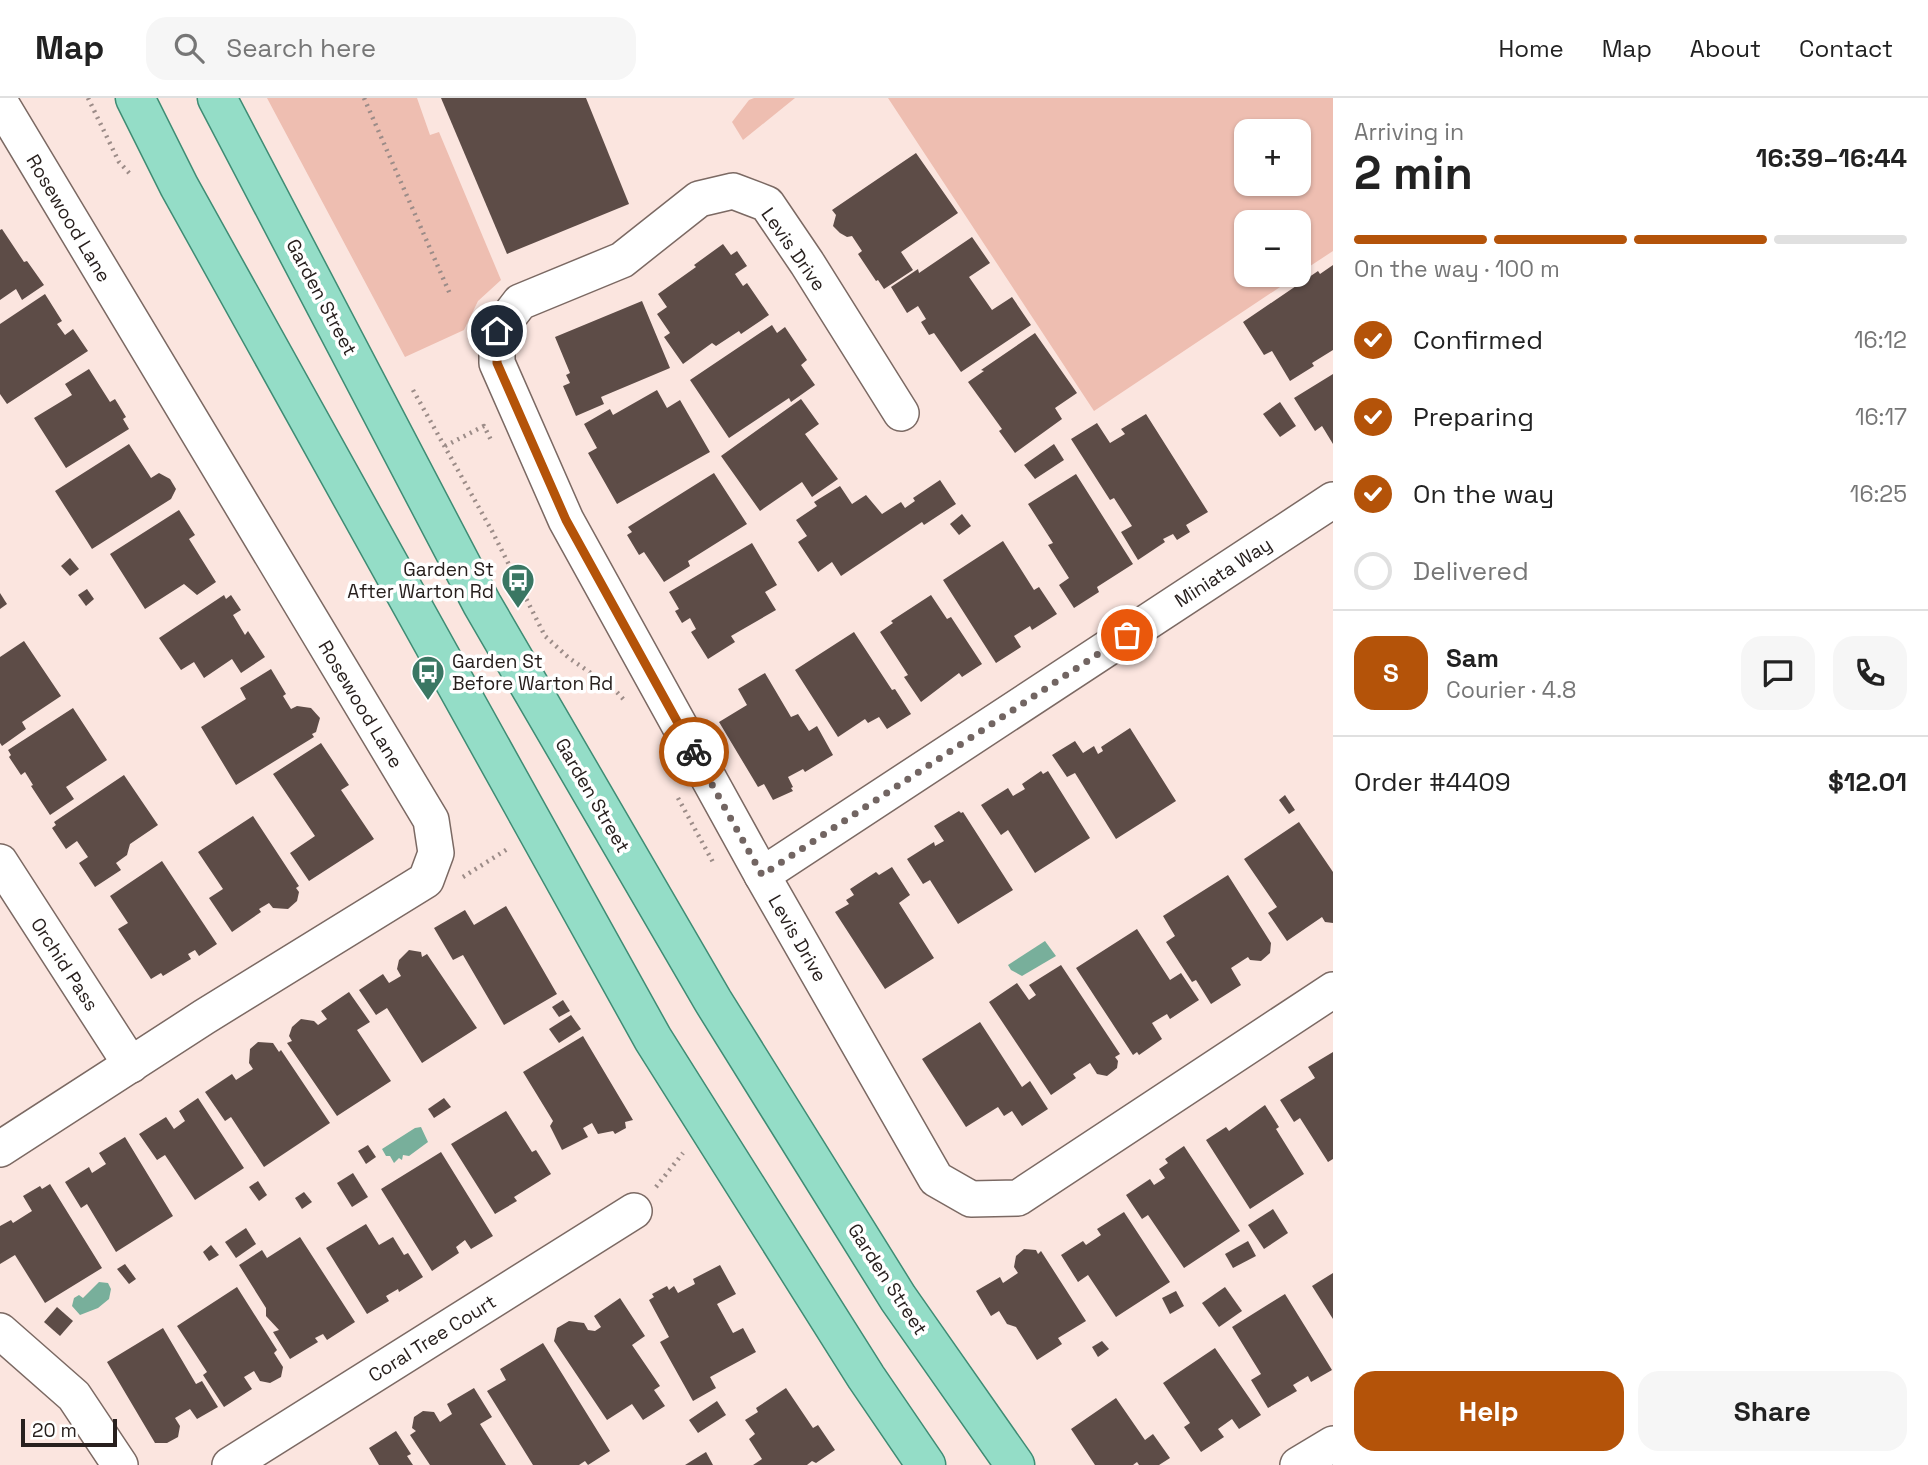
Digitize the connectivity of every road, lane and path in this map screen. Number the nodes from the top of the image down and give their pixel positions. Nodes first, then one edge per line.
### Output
1 (135, 98) edge
2 (218, 98) edge
3 (364, 98) edge
4 (0, 102) edge
5 (450, 293) dead end
6 (411, 386) dead end
7 (901, 412) dead end
8 (445, 446) junction
9 (495, 449) dead end
10 (1333, 500) edge
11 (628, 704) dead end
12 (677, 797) dead end
13 (516, 844) dead end
14 (0, 862) edge
15 (716, 868) dead end
16 (762, 875) junction
17 (458, 881) dead end
18 (1333, 990) edge
19 (131, 1065) junction
20 (686, 1148) dead end
21 (0, 1149) edge
22 (634, 1211) joint
23 (0, 1331) edge
24 (1333, 1444) edge
25 (120, 1465) edge
26 (230, 1465) edge
27 (926, 1465) edge
28 (1014, 1465) edge
29 (1298, 1465) edge

1 - 27 main road
2 - 28 main road, Garden Street
3 - 5 path
4 - 19 street, Rosewood Lane
6 - 8 path
7 - 16 street, Levis Drive
8 - 9 path
8 - 11 path
10 - 16 street, Miniata Way
12 - 15 path
13 - 17 path
14 - 19 street, Orchid Pass
16 - 18 street, Levis Drive
19 - 21 street, Rosewood Lane
20 - 22 path
22 - 26 street, Coral Tree Court
23 - 25 street
24 - 29 street

